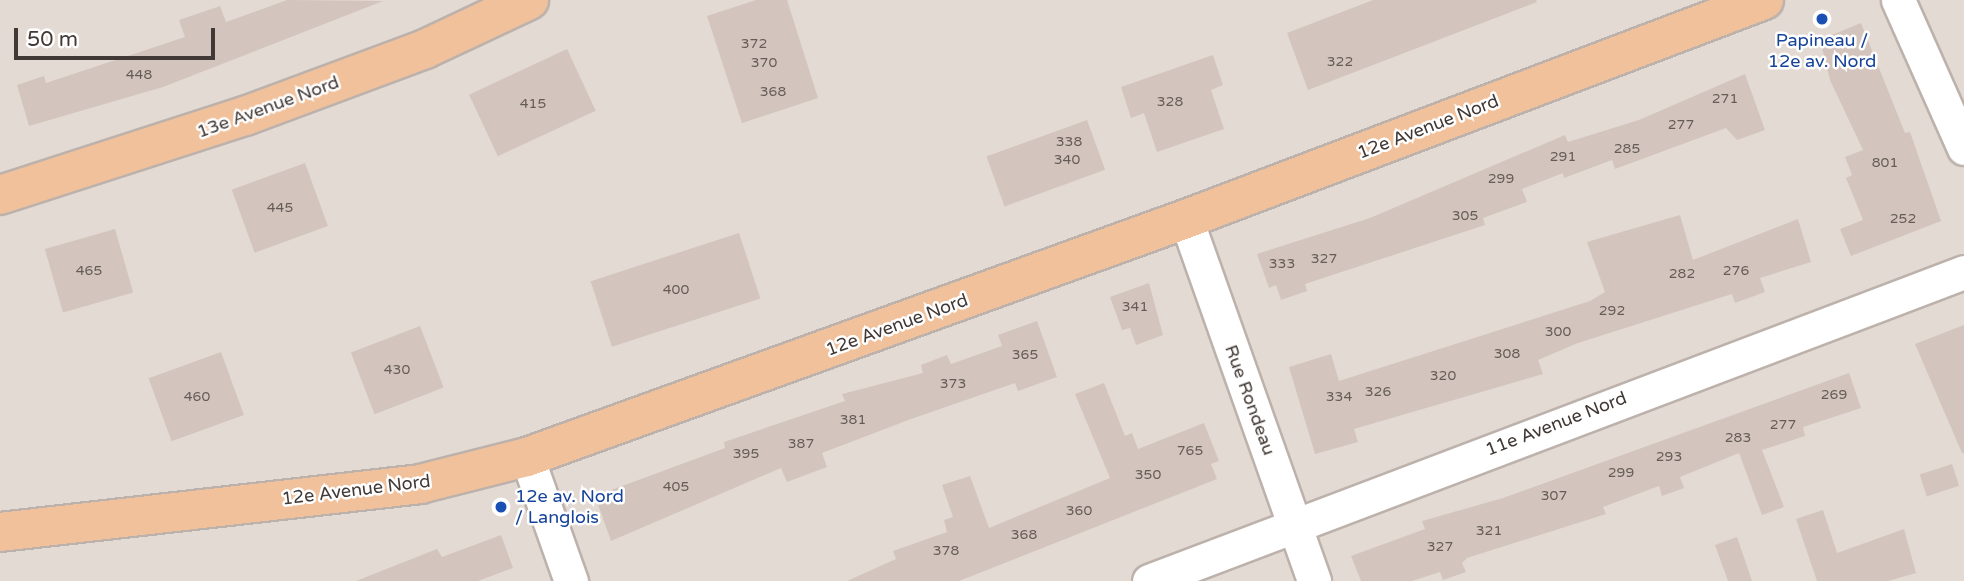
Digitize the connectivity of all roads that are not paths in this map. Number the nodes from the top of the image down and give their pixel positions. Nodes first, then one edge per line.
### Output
1 (529, 0) edge
2 (1764, 0) edge
3 (1898, 0) edge
4 (1964, 148) edge
5 (0, 195) edge
6 (1186, 219) junction
7 (1964, 272) edge
8 (527, 457) junction
9 (1295, 527) junction
10 (0, 531) edge
11 (571, 581) edge
12 (1149, 581) edge
13 (1314, 581) edge

1 - 5 main road, 13e Avenue Nord
2 - 6 main road, 12e Avenue Nord
3 - 4 street
6 - 8 main road, 12e Avenue Nord
6 - 9 street, Rue Rondeau
7 - 9 street, 11e Avenue Nord
8 - 10 main road, 12e Avenue Nord
8 - 11 street
9 - 12 street, 11e Avenue Nord
9 - 13 street, Rue Rondeau

